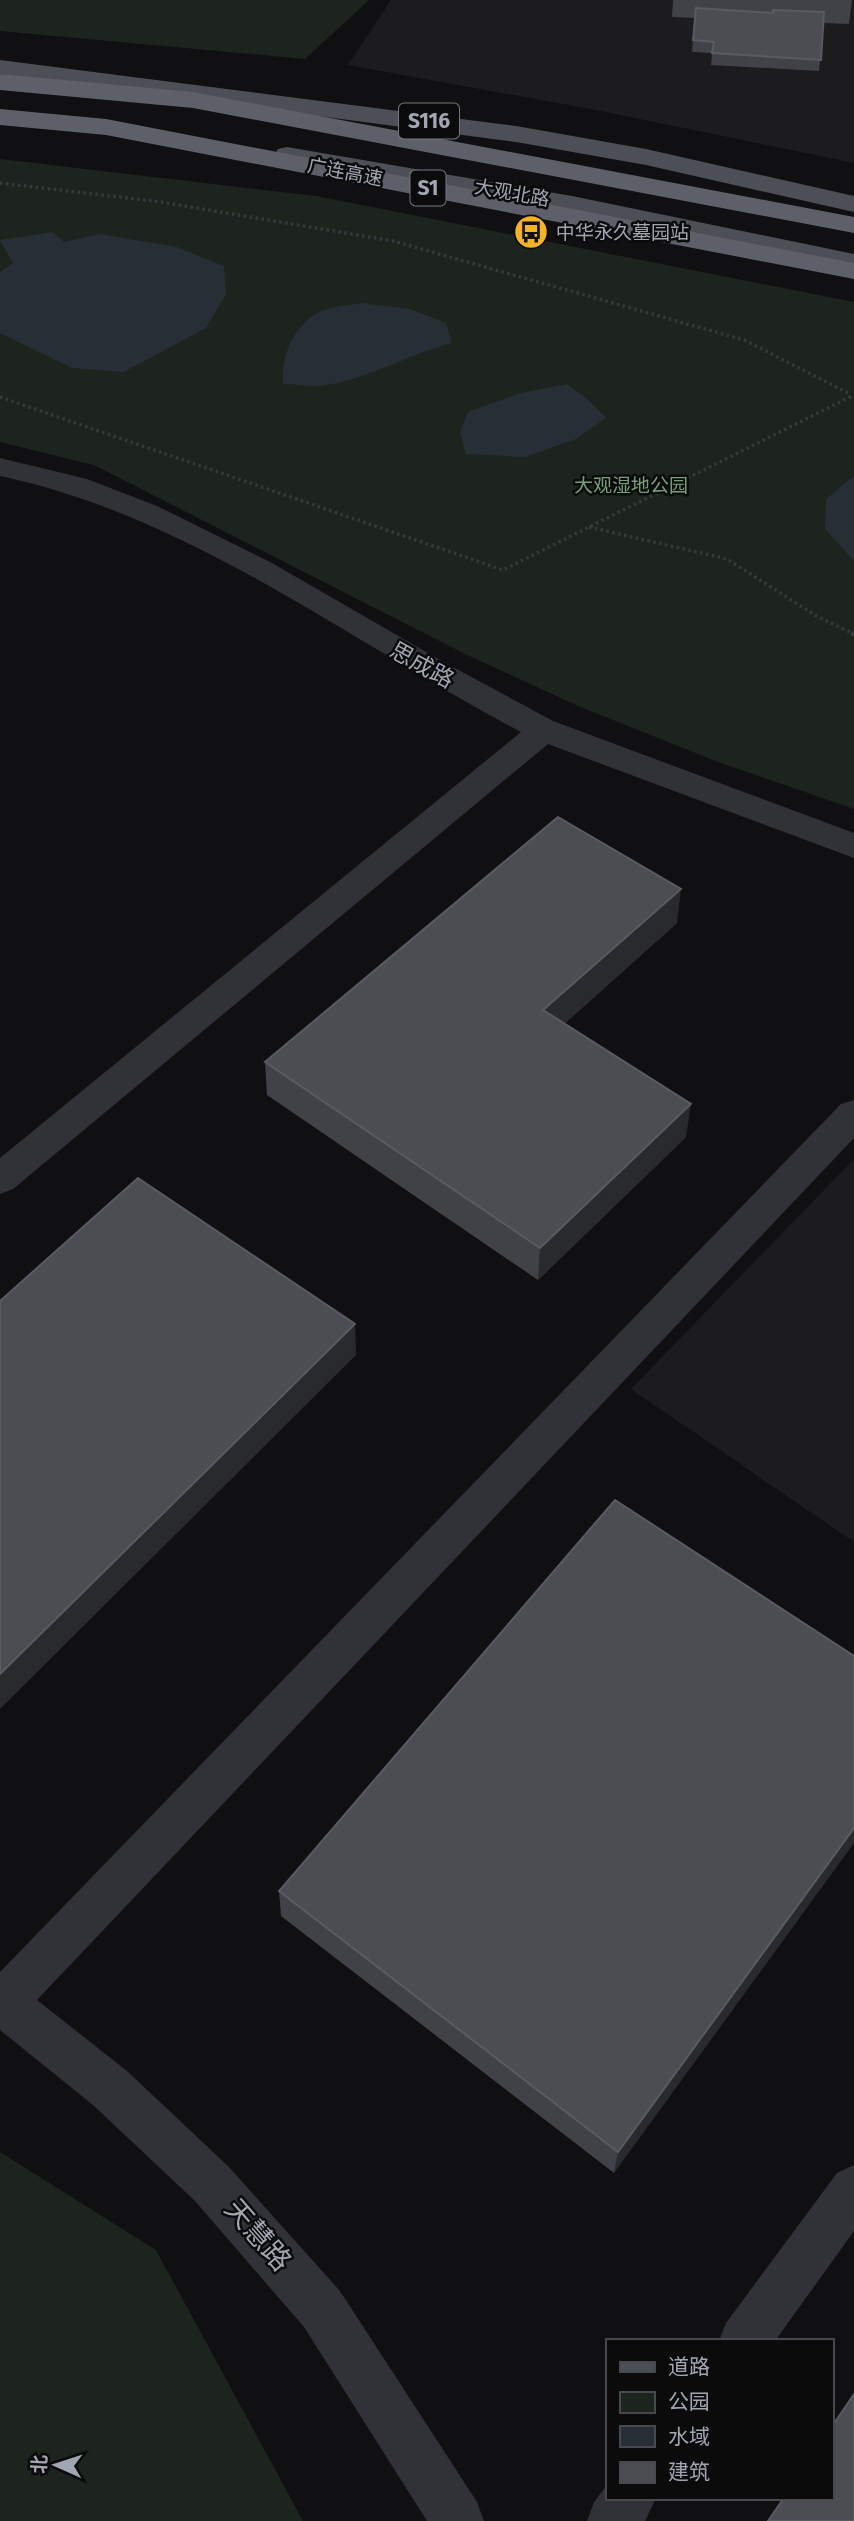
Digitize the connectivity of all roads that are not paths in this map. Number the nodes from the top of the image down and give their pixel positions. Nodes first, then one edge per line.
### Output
1 (0, 67) edge
2 (0, 82) edge
3 (0, 117) edge
4 (854, 204) edge
5 (854, 225) edge
6 (854, 262) edge
7 (854, 271) edge
8 (0, 467) edge
9 (544, 730) junction
10 (854, 846) edge
11 (854, 1114) edge
12 (0, 1180) edge
13 (2, 2001) edge
14 (854, 2190) edge
15 (745, 2339) edge
16 (629, 2500) edge
17 (458, 2521) edge
18 (613, 2521) edge

1 - 4 main road, S116
2 - 5 highway, 广连高速 / S1
3 - 6 main road, 大观北路
3 - 7 highway, 广连高速 / S1
8 - 9 street, 思成路
9 - 10 street, 思成路
9 - 12 street
11 - 13 street
13 - 17 street, 天慧路
14 - 15 street
16 - 18 street

